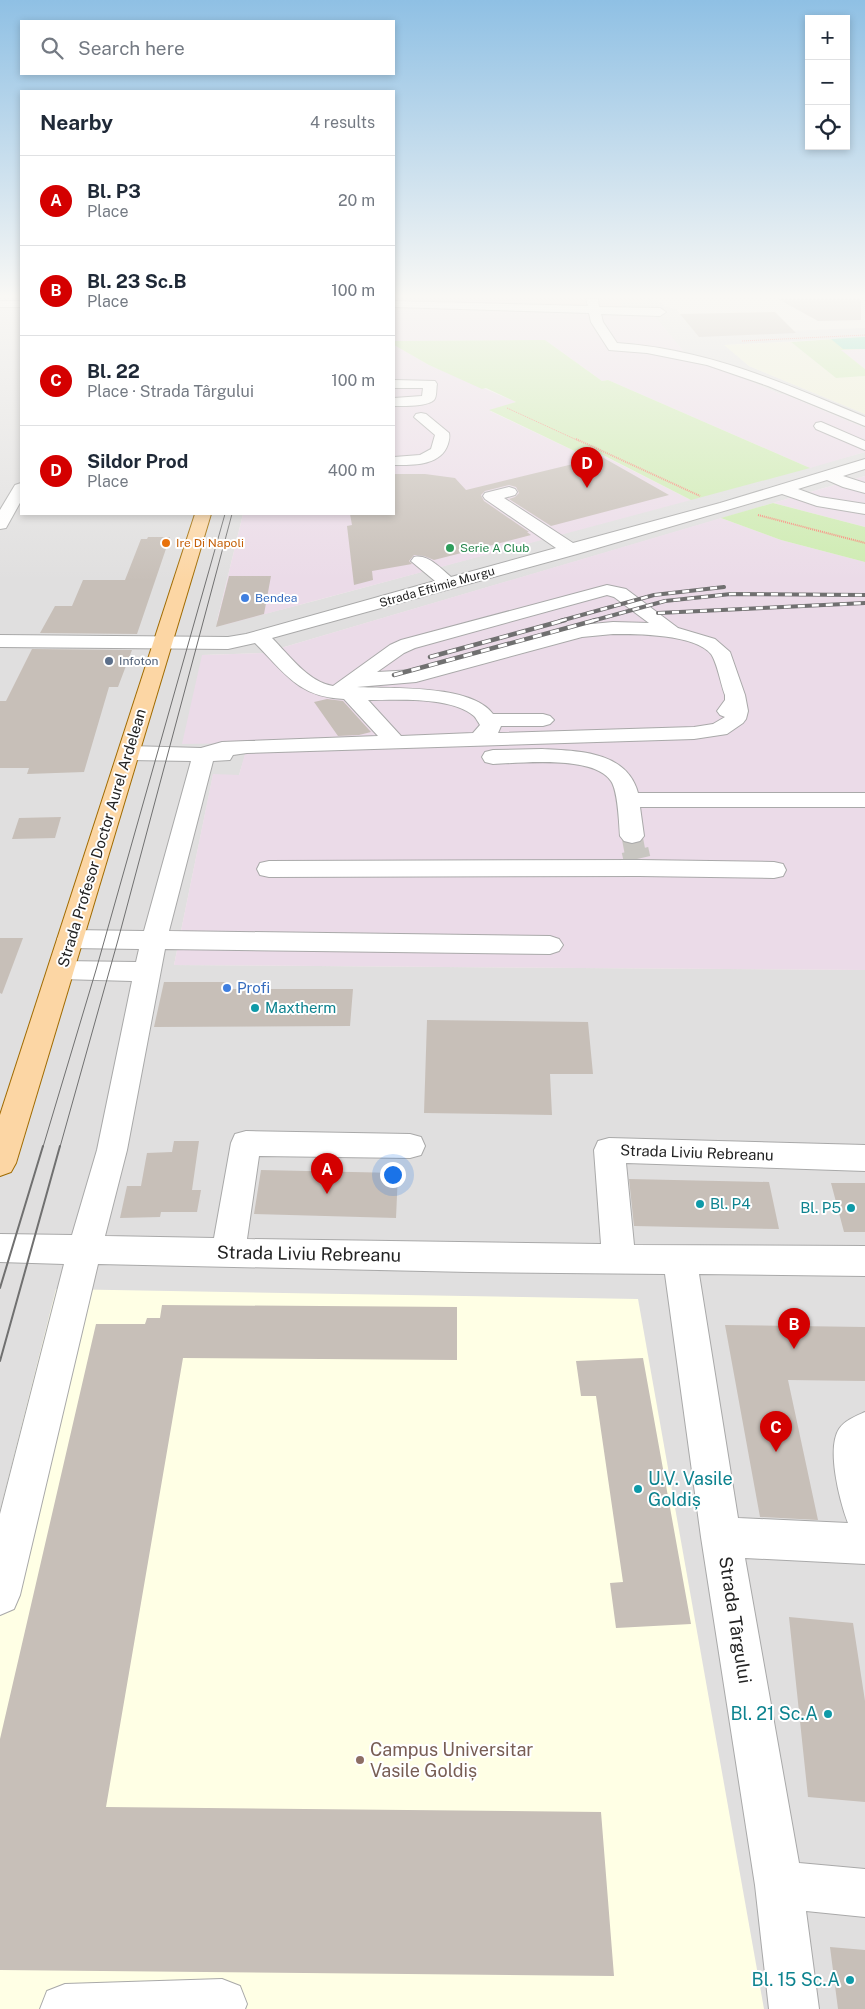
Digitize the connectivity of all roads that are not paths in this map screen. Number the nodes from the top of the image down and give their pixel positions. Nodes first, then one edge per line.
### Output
1 (429, 393) edge
2 (791, 393) edge
3 (395, 402) edge
4 (420, 417) dead end
5 (865, 422) edge
6 (821, 426) dead end
7 (865, 446) edge
8 (395, 461) edge
9 (865, 464) edge
10 (828, 476) junction
11 (865, 488) edge
12 (783, 489) junction
13 (20, 490) edge
14 (509, 492) dead end
15 (865, 509) edge
16 (203, 515) edge
17 (0, 524) edge
18 (570, 550) junction
19 (420, 561) dead end
20 (449, 584) junction
21 (674, 633) junction
22 (260, 636) junction
23 (0, 641) edge
24 (162, 643) junction
25 (347, 688) junction
26 (735, 695) junction
27 (490, 720) junction
28 (470, 740) junction
29 (396, 742) junction
30 (128, 753) junction
31 (204, 754) junction
32 (626, 800) junction
33 (865, 800) edge
34 (636, 854) junction
35 (269, 869) dead end
36 (774, 870) dead end
37 (70, 939) junction
38 (154, 941) junction
39 (550, 945) dead end
40 (62, 970) junction
41 (147, 972) junction
42 (410, 1146) dead end
43 (865, 1158) edge
44 (0, 1163) edge
45 (0, 1248) edge
46 (85, 1249) junction
47 (228, 1252) junction
48 (619, 1259) junction
49 (680, 1260) junction
50 (865, 1261) edge
51 (865, 1430) edge
52 (865, 1516) edge
53 (721, 1537) junction
54 (865, 1544) edge
55 (0, 1595) edge
56 (779, 1885) junction
57 (865, 1893) edge
58 (222, 2004) dead end
59 (65, 2009) edge
60 (794, 2009) edge

1 - 3 street
2 - 5 street
4 - 8 street
6 - 7 street
9 - 10 street, Strada Eftimie Murgu
10 - 11 street
10 - 12 street, Strada Eftimie Murgu
12 - 15 street
12 - 18 street, Strada Eftimie Murgu
13 - 17 street
14 - 18 street
16 - 24 main road, Strada Profesor Doctor Aurel Ardelean
18 - 20 street, Strada Eftimie Murgu
19 - 20 street
20 - 22 street, Strada Eftimie Murgu
21 - 25 street
21 - 25 street
21 - 26 street
22 - 24 street, Strada Eftimie Murgu
22 - 25 street
23 - 24 street, Strada Eftimie Murgu
24 - 30 main road, Strada Profesor Doctor Aurel Ardelean
25 - 27 street
25 - 29 street
26 - 27 street
26 - 28 street
27 - 28 street
28 - 29 street
29 - 31 street
30 - 31 street
30 - 37 main road, Strada Profesor Doctor Aurel Ardelean
31 - 32 street
31 - 38 street
32 - 33 street
32 - 34 street
34 - 35 street
34 - 36 street
37 - 38 street
37 - 40 main road, Strada Profesor Doctor Aurel Ardelean
38 - 39 street
38 - 41 street
40 - 41 street
40 - 44 main road, Strada Profesor Doctor Aurel Ardelean
41 - 46 street
42 - 47 street
43 - 48 street, Strada Liviu Rebreanu
45 - 46 street, Strada Liviu Rebreanu
46 - 47 street, Strada Liviu Rebreanu
46 - 55 street
47 - 48 street, Strada Liviu Rebreanu
48 - 49 street, Strada Liviu Rebreanu
49 - 50 street, Strada Liviu Rebreanu
49 - 53 street, Strada Târgului
51 - 52 street
53 - 54 street
53 - 56 street, Strada Târgului
56 - 57 street
56 - 60 street, Strada Târgului
58 - 59 street

